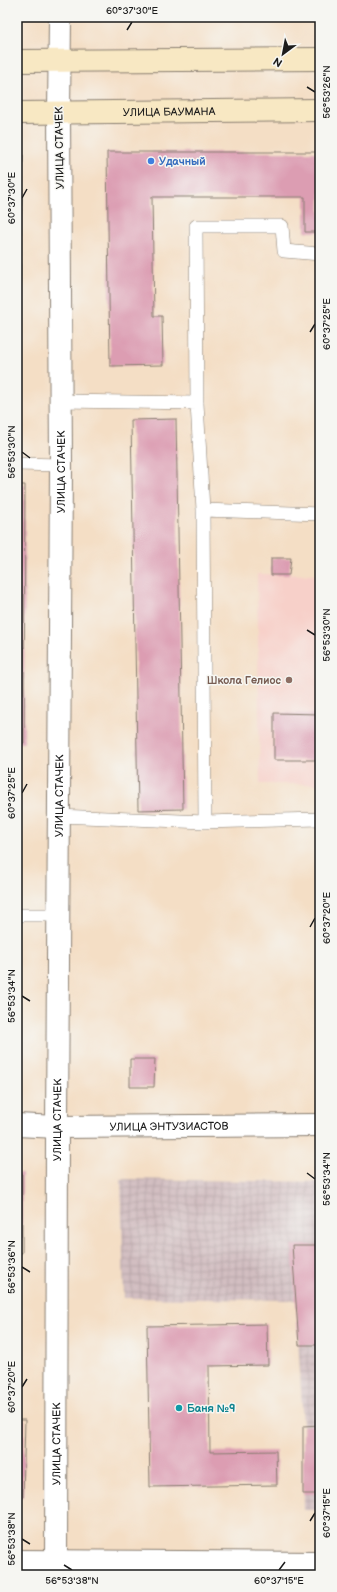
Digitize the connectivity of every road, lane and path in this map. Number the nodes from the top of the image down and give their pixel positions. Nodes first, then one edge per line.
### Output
1 (60, 17) edge
2 (320, 59) edge
3 (17, 61) edge
4 (59, 61) junction
5 (320, 110) edge
6 (17, 113) edge
7 (59, 113) junction
8 (320, 254) edge
9 (61, 401) junction
10 (197, 403) junction
11 (17, 464) edge
12 (61, 465) junction
13 (203, 510) junction
14 (320, 514) edge
15 (58, 816) junction
16 (320, 819) edge
17 (205, 822) junction
18 (17, 915) edge
19 (58, 915) junction
20 (17, 1125) edge
21 (320, 1125) edge
22 (57, 1127) junction
23 (17, 1561) edge
24 (320, 1564) edge
25 (56, 1568) edge
26 (200, 1569) edge

1 - 4 street, УЛИЦА СТАЧЕК
2 - 4 main road
3 - 4 main road
4 - 7 street, УЛИЦА СТАЧЕК
5 - 7 main road, УЛИЦА БАУМАНА
6 - 7 main road, УЛИЦА БАУМАНА
7 - 9 street, УЛИЦА СТАЧЕК
8 - 10 lane
9 - 10 lane
9 - 12 street, УЛИЦА СТАЧЕК
10 - 13 lane
11 - 12 lane
12 - 15 street, УЛИЦА СТАЧЕК
13 - 14 lane
13 - 17 lane
15 - 17 lane
15 - 19 street, УЛИЦА СТАЧЕК
16 - 17 lane
18 - 19 lane
19 - 22 street, УЛИЦА СТАЧЕК
20 - 22 street, УЛИЦА ЭНТУЗИАСТОВ
21 - 22 street, УЛИЦА ЭНТУЗИАСТОВ
22 - 25 street, УЛИЦА СТАЧЕК
23 - 25 street
24 - 26 street
25 - 26 street

